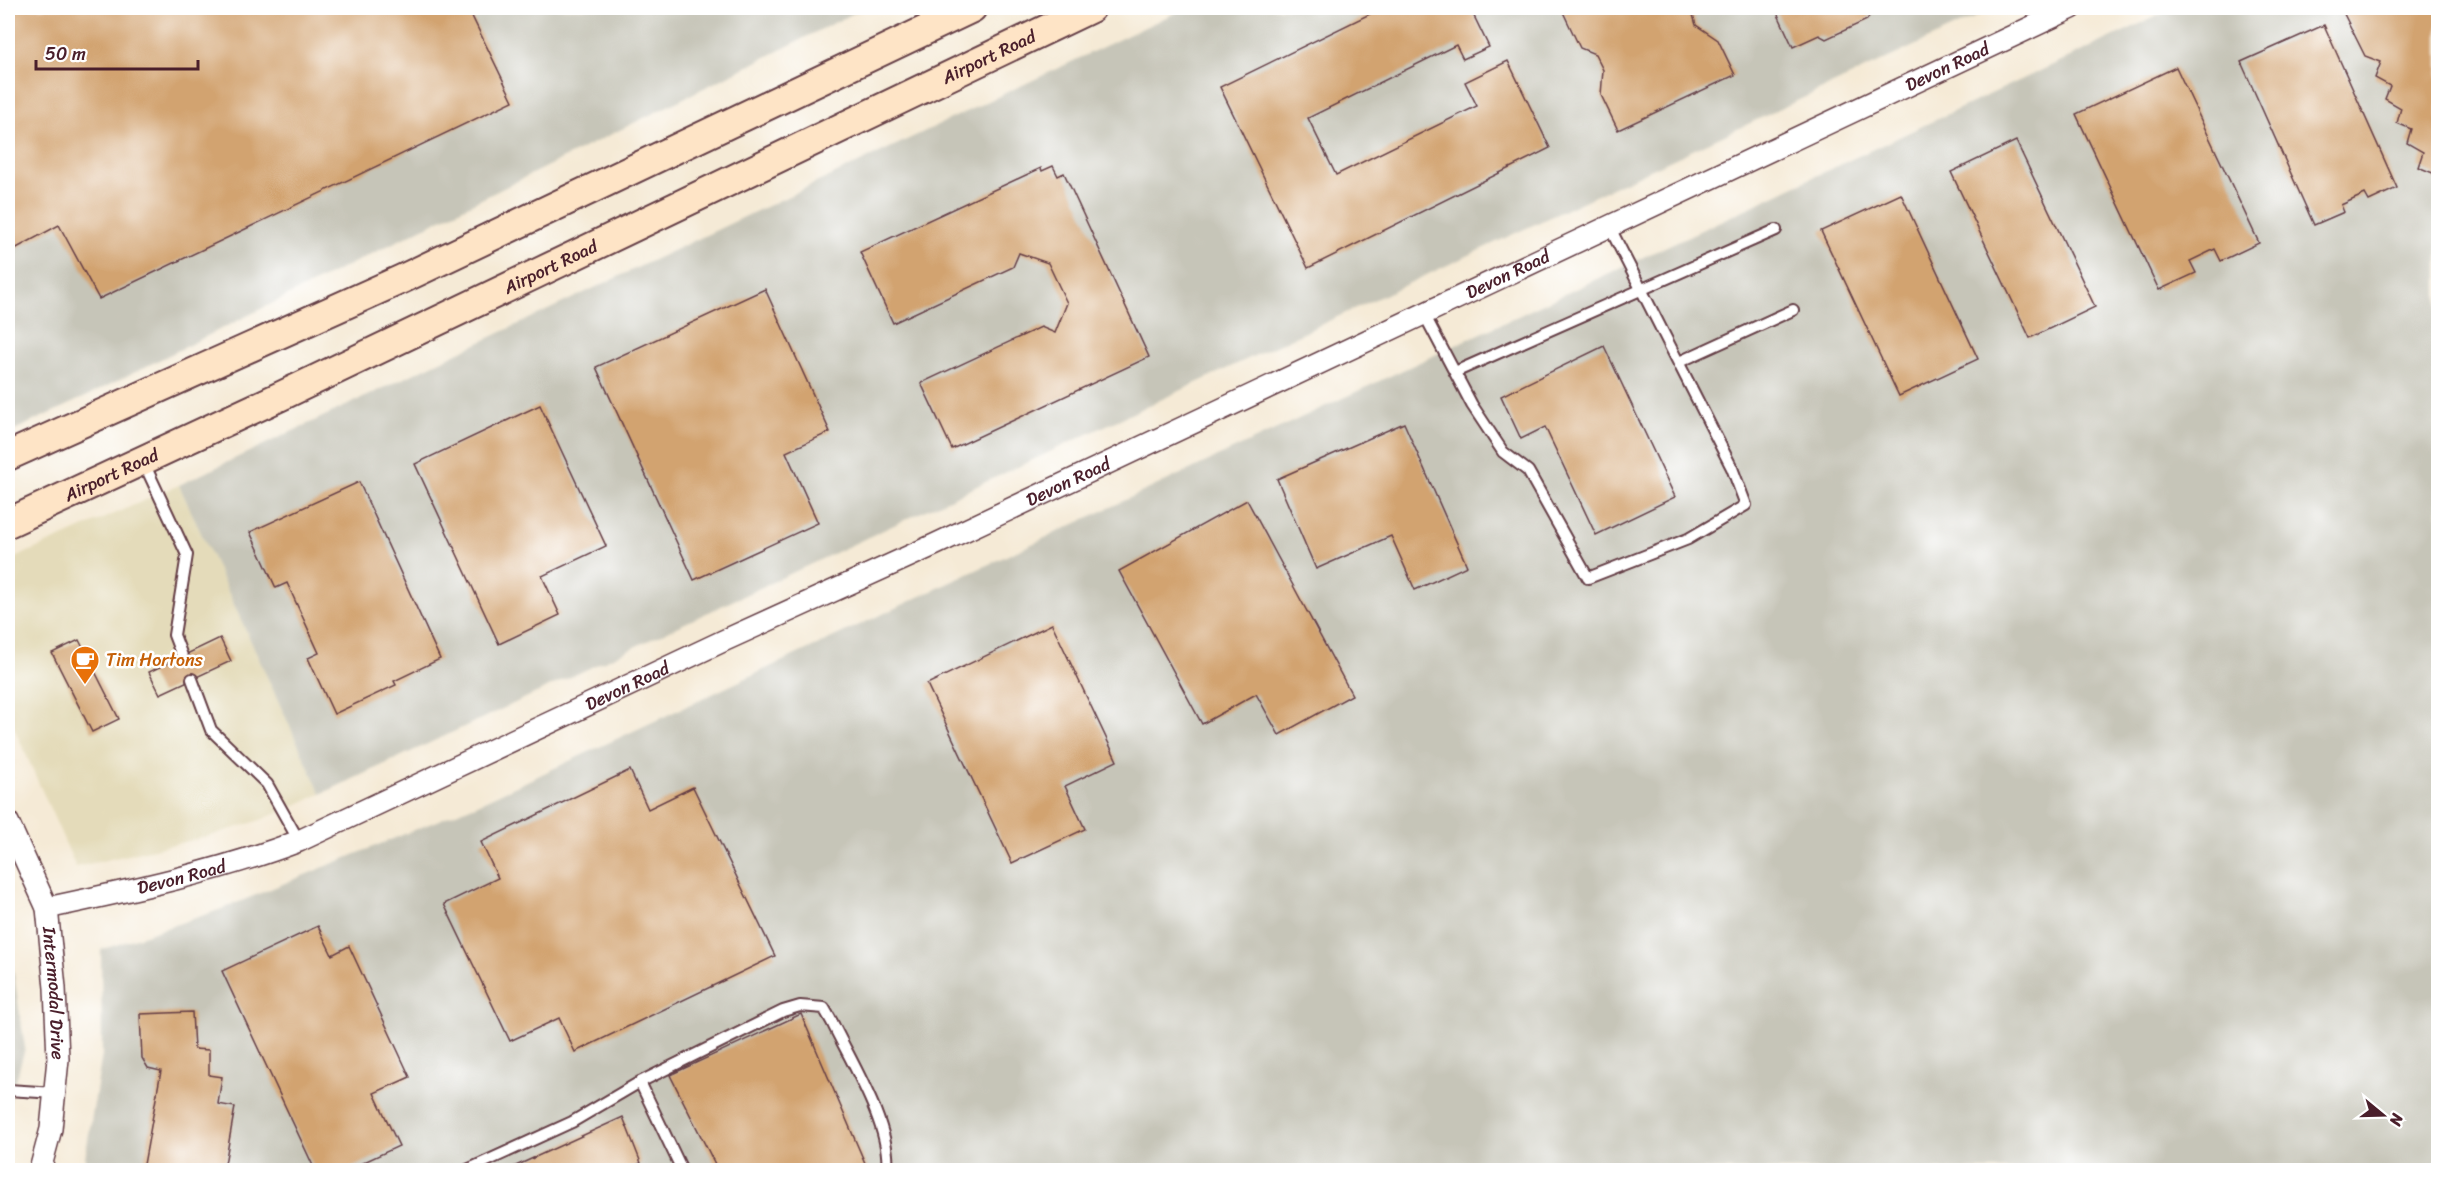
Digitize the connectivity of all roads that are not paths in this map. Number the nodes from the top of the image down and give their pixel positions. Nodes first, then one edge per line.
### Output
1 (972, 8) edge
2 (1091, 8) edge
3 (2072, 8) edge
4 (1609, 226) junction
5 (1776, 230) dead end
6 (1641, 288) junction
7 (1793, 310) dead end
8 (1424, 314) junction
9 (1678, 362) junction
10 (1455, 372) junction
11 (8, 456) edge
12 (143, 461) junction
13 (8, 523) edge
14 (182, 656) dead end
15 (192, 679) dead end
16 (8, 822) edge
17 (298, 841) junction
18 (47, 908) junction
19 (640, 1082) junction
20 (8, 1090) edge
21 (55, 1093) junction
22 (40, 1170) edge
23 (467, 1170) edge
24 (682, 1170) edge
25 (887, 1170) edge

1 - 11 main road
2 - 12 main road, Airport Road
3 - 4 street, Devon Road
4 - 6 lane
4 - 8 street, Devon Road
5 - 6 lane
6 - 9 lane
6 - 10 lane
7 - 9 lane
8 - 10 lane
8 - 17 street, Devon Road
9 - 10 lane
12 - 13 main road, Airport Road
12 - 14 lane
15 - 17 lane
16 - 18 street, Intermodal Drive
17 - 18 street, Devon Road
18 - 21 street, Intermodal Drive
19 - 23 lane
19 - 24 lane
19 - 25 lane
20 - 21 lane
21 - 22 street, Intermodal Drive

